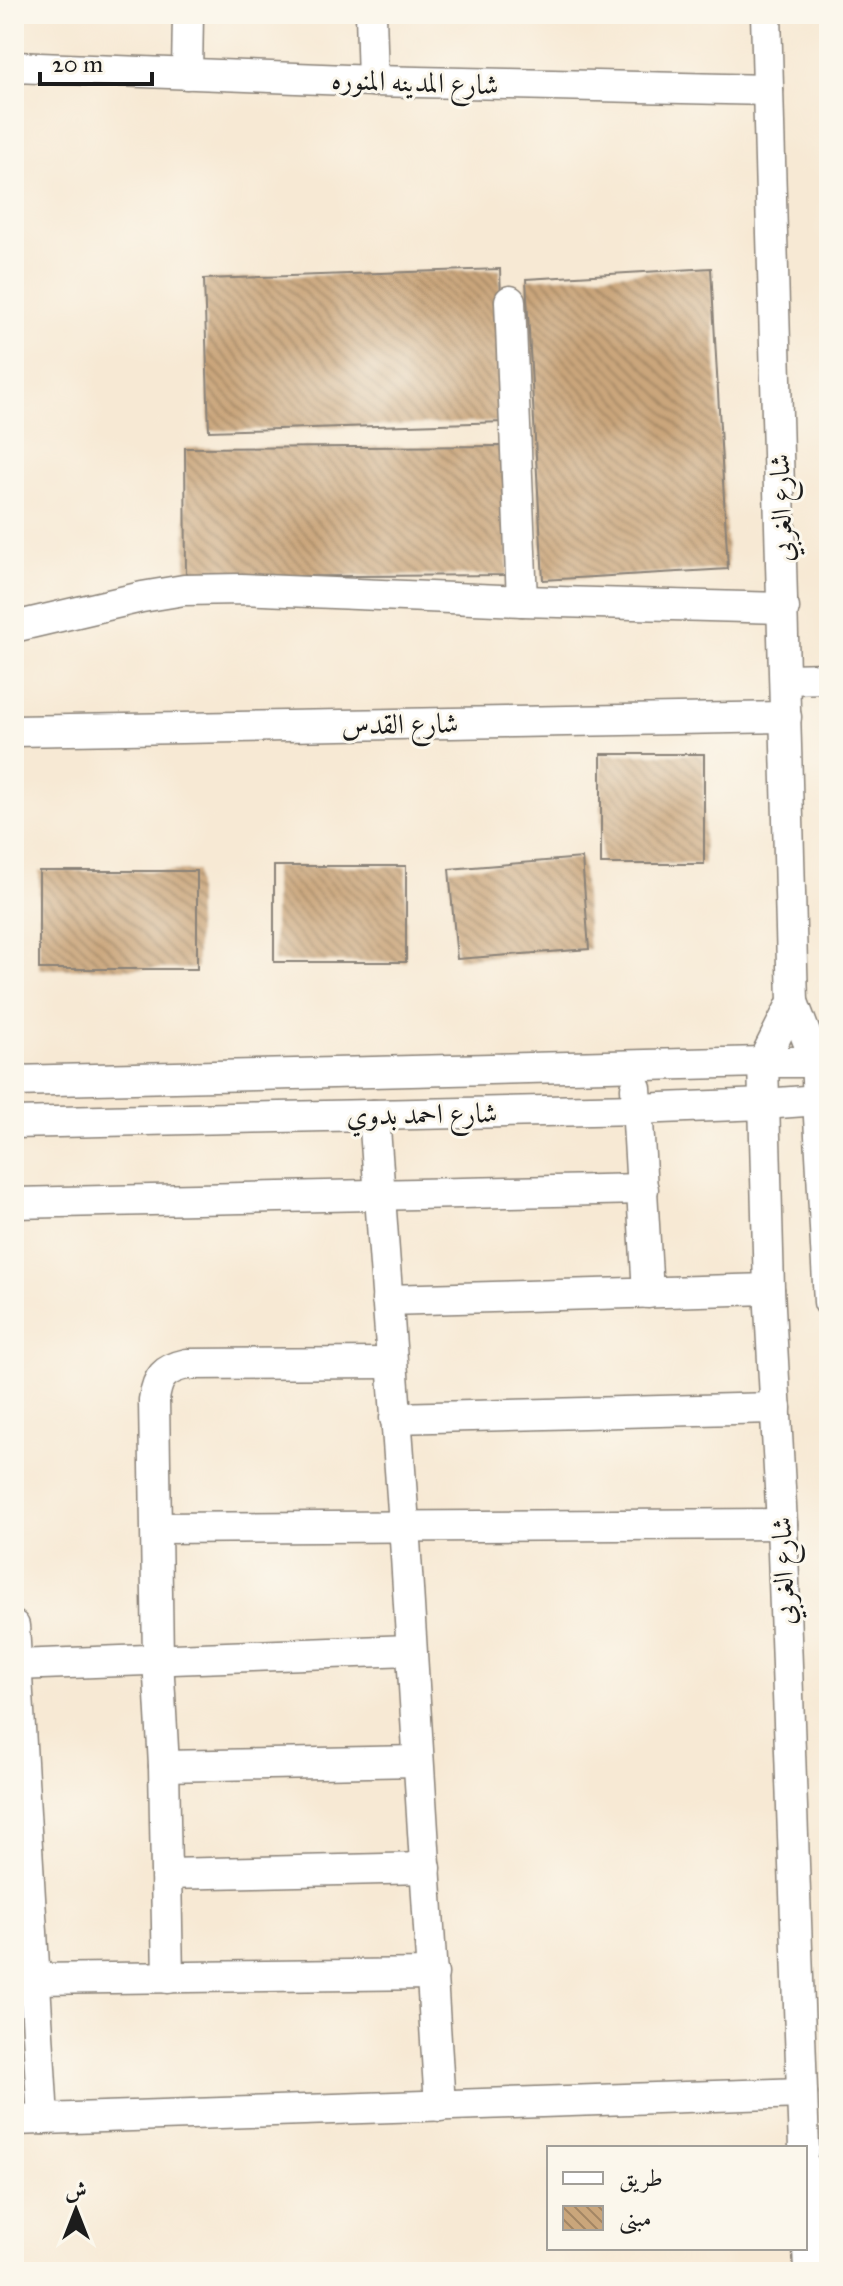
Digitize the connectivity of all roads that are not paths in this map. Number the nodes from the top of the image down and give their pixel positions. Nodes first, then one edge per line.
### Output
1 (188, 14) edge
2 (371, 14) edge
3 (766, 14) edge
4 (14, 67) edge
5 (187, 74) junction
6 (373, 81) junction
7 (768, 90) junction
8 (510, 301) dead end
9 (522, 601) junction
10 (784, 608) junction
11 (14, 627) edge
12 (829, 678) edge
13 (785, 679) junction
14 (786, 717) junction
15 (14, 731) edge
16 (793, 1002) junction
17 (763, 1062) junction
18 (822, 1063) edge
19 (635, 1066) junction
20 (14, 1081) edge
21 (824, 1098) edge
22 (764, 1104) junction
23 (637, 1109) junction
24 (374, 1115) junction
25 (14, 1123) edge
26 (643, 1189) junction
27 (380, 1195) junction
28 (14, 1203) edge
29 (769, 1289) junction
30 (648, 1293) junction
31 (387, 1300) junction
32 (829, 1302) edge
33 (391, 1363) junction
34 (776, 1408) junction
35 (395, 1418) junction
36 (404, 1524) junction
37 (782, 1524) junction
38 (157, 1528) junction
39 (14, 1626) edge
40 (410, 1650) junction
41 (158, 1659) junction
42 (16, 1665) edge
43 (418, 1761) junction
44 (164, 1766) junction
45 (426, 1868) junction
46 (167, 1874) junction
47 (433, 1974) junction
48 (168, 1978) junction
49 (35, 1979) junction
50 (26, 2030) edge
51 (802, 2093) junction
52 (440, 2106) junction
53 (28, 2119) edge
54 (804, 2146) edge
55 (807, 2219) edge
56 (809, 2272) edge

1 - 5 street
2 - 6 street
3 - 7 street, شارع الغربي
4 - 5 street, شارع المدينه المنوره
5 - 6 street, شارع المدينه المنوره
6 - 7 street, شارع المدينه المنوره
7 - 10 street, شارع الغربي
8 - 9 street
9 - 10 street
9 - 11 street
10 - 13 street, شارع الغربي
12 - 13 street
13 - 14 street, شارع الغربي
14 - 15 street, شارع القدس
14 - 16 street, شارع الغربي
16 - 17 street, شارع الغربي
16 - 18 street, شارع الغربي
17 - 18 street, شارع احمد بدوي
17 - 19 street, شارع احمد بدوي
17 - 22 street, شارع الغربي
18 - 21 street, شارع الغربي
19 - 20 street, شارع احمد بدوي
19 - 23 street
21 - 22 street, شارع احمد بدوي
21 - 32 street, شارع الغربي
22 - 23 street, شارع احمد بدوي
22 - 29 street, شارع الغربي
23 - 24 street, شارع احمد بدوي
23 - 26 street
24 - 25 street, شارع احمد بدوي
24 - 27 street
26 - 27 street
26 - 30 street
27 - 28 street
27 - 31 street
29 - 30 street
29 - 34 street, شارع الغربي
30 - 31 street
31 - 33 street
33 - 35 street
33 - 38 street
34 - 35 street
34 - 37 street, شارع الغربي
35 - 36 street
36 - 37 street
36 - 38 street
36 - 40 street
37 - 51 street, شارع الغربي
38 - 41 street
39 - 42 street
40 - 41 street
40 - 43 street
41 - 42 street
41 - 44 street
42 - 49 street
43 - 44 street
43 - 45 street
44 - 46 street
45 - 46 street
45 - 47 street
46 - 48 street
47 - 48 street
47 - 52 street
48 - 49 street
49 - 50 street
50 - 53 street
51 - 52 street
51 - 54 street, شارع الغربي
52 - 53 street
55 - 56 street

